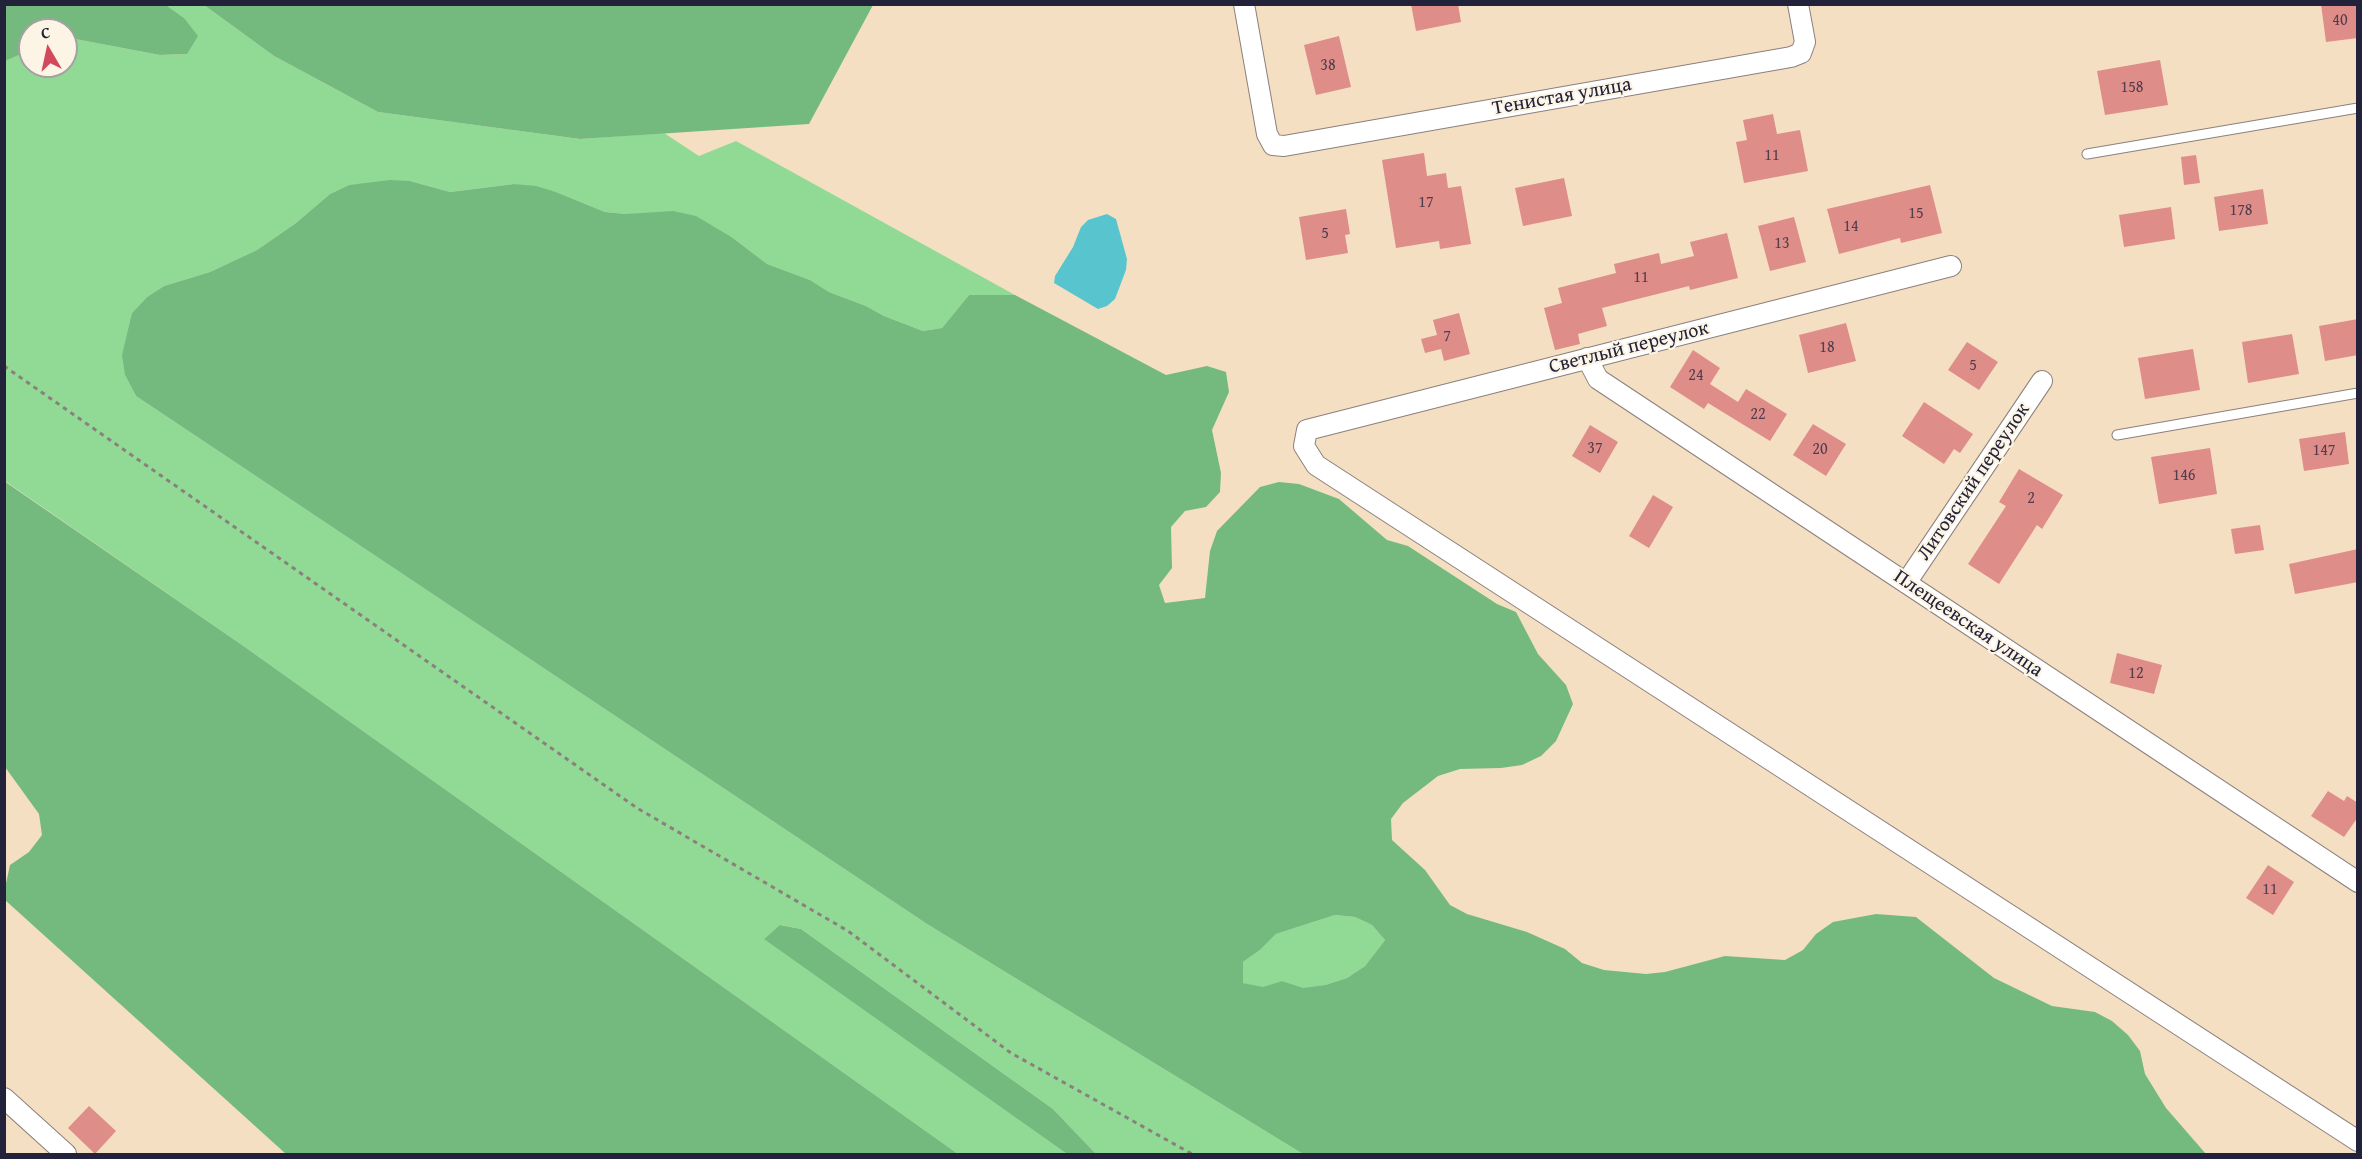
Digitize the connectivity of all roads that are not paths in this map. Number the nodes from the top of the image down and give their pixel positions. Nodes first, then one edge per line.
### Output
1 (1244, 4) edge
2 (1798, 4) edge
3 (2358, 108) edge
4 (2087, 154) dead end
5 (1951, 266) dead end
6 (1587, 358) junction
7 (2042, 381) dead end
8 (2358, 393) edge
9 (2118, 435) dead end
10 (1906, 583) junction
11 (2358, 882) edge
12 (4, 1098) edge
13 (2358, 1141) edge
14 (66, 1155) edge

1 - 2 street, Тенистая улица
3 - 4 lane
5 - 6 street, Светлый переулок
6 - 10 street, Плещеевская улица
6 - 13 street, Светлый переулок
7 - 10 street, Литовский переулок
8 - 9 lane
10 - 11 street, Плещеевская улица
12 - 14 street

